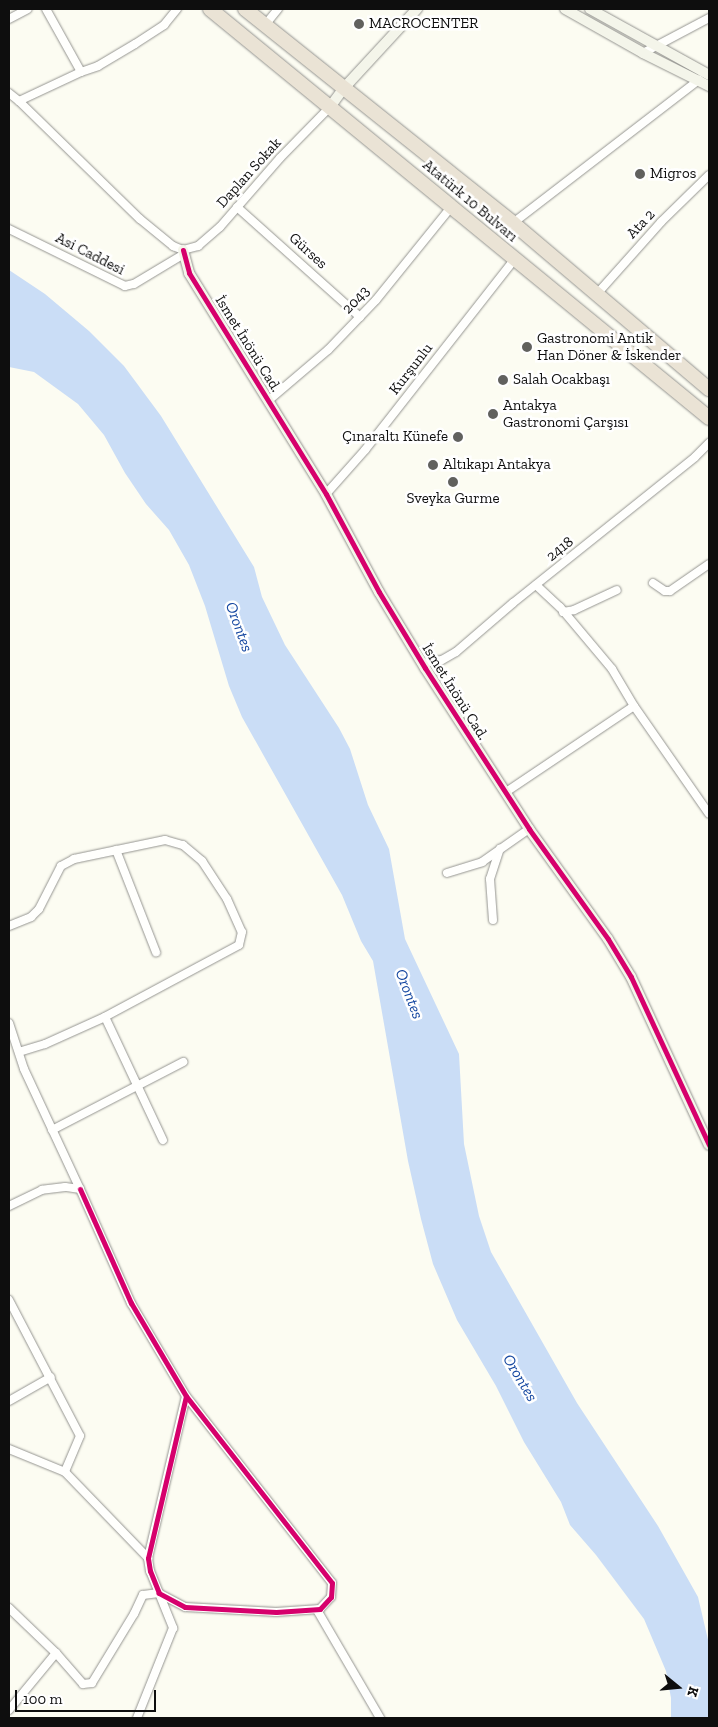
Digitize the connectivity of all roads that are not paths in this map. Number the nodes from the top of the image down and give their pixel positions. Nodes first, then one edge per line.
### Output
1 (28, 9) edge
2 (46, 9) edge
3 (177, 9) edge
4 (210, 9) edge
5 (245, 9) edge
6 (278, 9) edge
7 (417, 9) edge
8 (568, 9) edge
9 (590, 9) edge
10 (709, 18) edge
11 (9, 19) edge
12 (265, 25) junction
13 (657, 46) junction
14 (643, 53) junction
15 (81, 72) junction
16 (709, 75) edge
17 (699, 80) junction
18 (709, 86) edge
19 (344, 88) junction
20 (9, 93) edge
21 (19, 101) junction
22 (330, 107) junction
23 (709, 176) edge
24 (237, 207) junction
25 (451, 207) junction
26 (512, 223) junction
27 (9, 229) edge
28 (184, 252) junction
29 (515, 259) junction
30 (596, 295) junction
31 (360, 317) junction
32 (709, 389) edge
33 (268, 401) junction
34 (709, 418) edge
35 (709, 443) edge
36 (326, 494) junction
37 (709, 564) edge
38 (653, 583) dead end
39 (536, 586) junction
40 (617, 590) dead end
41 (563, 612) junction
42 (422, 663) junction
43 (634, 706) junction
44 (506, 792) junction
45 (709, 814) edge
46 (529, 829) junction
47 (500, 849) junction
48 (116, 850) junction
49 (447, 872) dead end
50 (493, 920) dead end
51 (9, 926) edge
52 (156, 952) dead end
53 (105, 1017) junction
54 (9, 1023) edge
55 (19, 1052) junction
56 (183, 1062) dead end
57 (136, 1086) junction
58 (52, 1130) junction
59 (163, 1140) dead end
60 (709, 1145) edge
61 (80, 1189) junction
62 (9, 1206) edge
63 (9, 1300) edge
64 (51, 1378) junction
65 (186, 1396) junction
66 (9, 1401) edge
67 (9, 1449) edge
68 (65, 1472) junction
69 (148, 1558) junction
70 (159, 1593) junction
71 (9, 1608) edge
72 (317, 1610) junction
73 (56, 1653) junction
74 (9, 1710) edge
75 (137, 1718) edge
76 (380, 1718) edge

1 - 11 street
2 - 15 street
3 - 15 street
4 - 22 highway, Atatürk 10 Bulvarı
5 - 12 highway, Atatürk 10 Bulvarı
6 - 12 street
7 - 19 street
8 - 14 street
9 - 13 street
10 - 13 street
12 - 19 highway, Atatürk 10 Bulvarı
13 - 14 street
13 - 16 street
14 - 17 street
15 - 21 street
17 - 18 street
17 - 26 street
19 - 22 street
19 - 26 highway, Atatürk 10 Bulvarı
20 - 21 street
21 - 28 street
22 - 24 street, Daplan Sokak
22 - 25 highway, Atatürk 10 Bulvarı
23 - 30 street, Ata 2
24 - 28 street, Daplan Sokak
24 - 31 street, Gürses
25 - 29 highway, Atatürk 10 Bulvarı
25 - 31 street, 2043
26 - 30 highway, Atatürk 10 Bulvarı
27 - 28 street, Asi Caddesi
28 - 33 street, İsmet İnönü Cad.
29 - 34 highway, Atatürk 10 Bulvarı
29 - 36 street, Kurşunlu
30 - 32 highway, Atatürk 10 Bulvarı
31 - 33 street, 2043
33 - 36 street, İsmet İnönü Cad.
35 - 39 street, 2418
36 - 42 street, İsmet İnönü Cad.
37 - 38 street
39 - 41 street
39 - 42 street, 2418
40 - 41 street
41 - 43 street
42 - 44 street, İsmet İnönü Cad.
43 - 44 street
43 - 45 street
44 - 46 street, İsmet İnönü Cad.
46 - 47 street
46 - 60 street, İsmet İnönü Cad.
47 - 49 street
47 - 50 street
48 - 51 street
48 - 52 street
48 - 53 street
53 - 55 street
53 - 57 street
54 - 55 street
55 - 58 street
56 - 57 street
57 - 58 street
57 - 59 street
58 - 61 street
61 - 62 street
61 - 65 street
63 - 64 street
64 - 66 street
64 - 68 street
65 - 69 street
65 - 72 street
67 - 68 street
68 - 69 street
69 - 70 street
70 - 72 street
70 - 73 street
70 - 75 street
71 - 73 street
72 - 76 street
73 - 74 street

